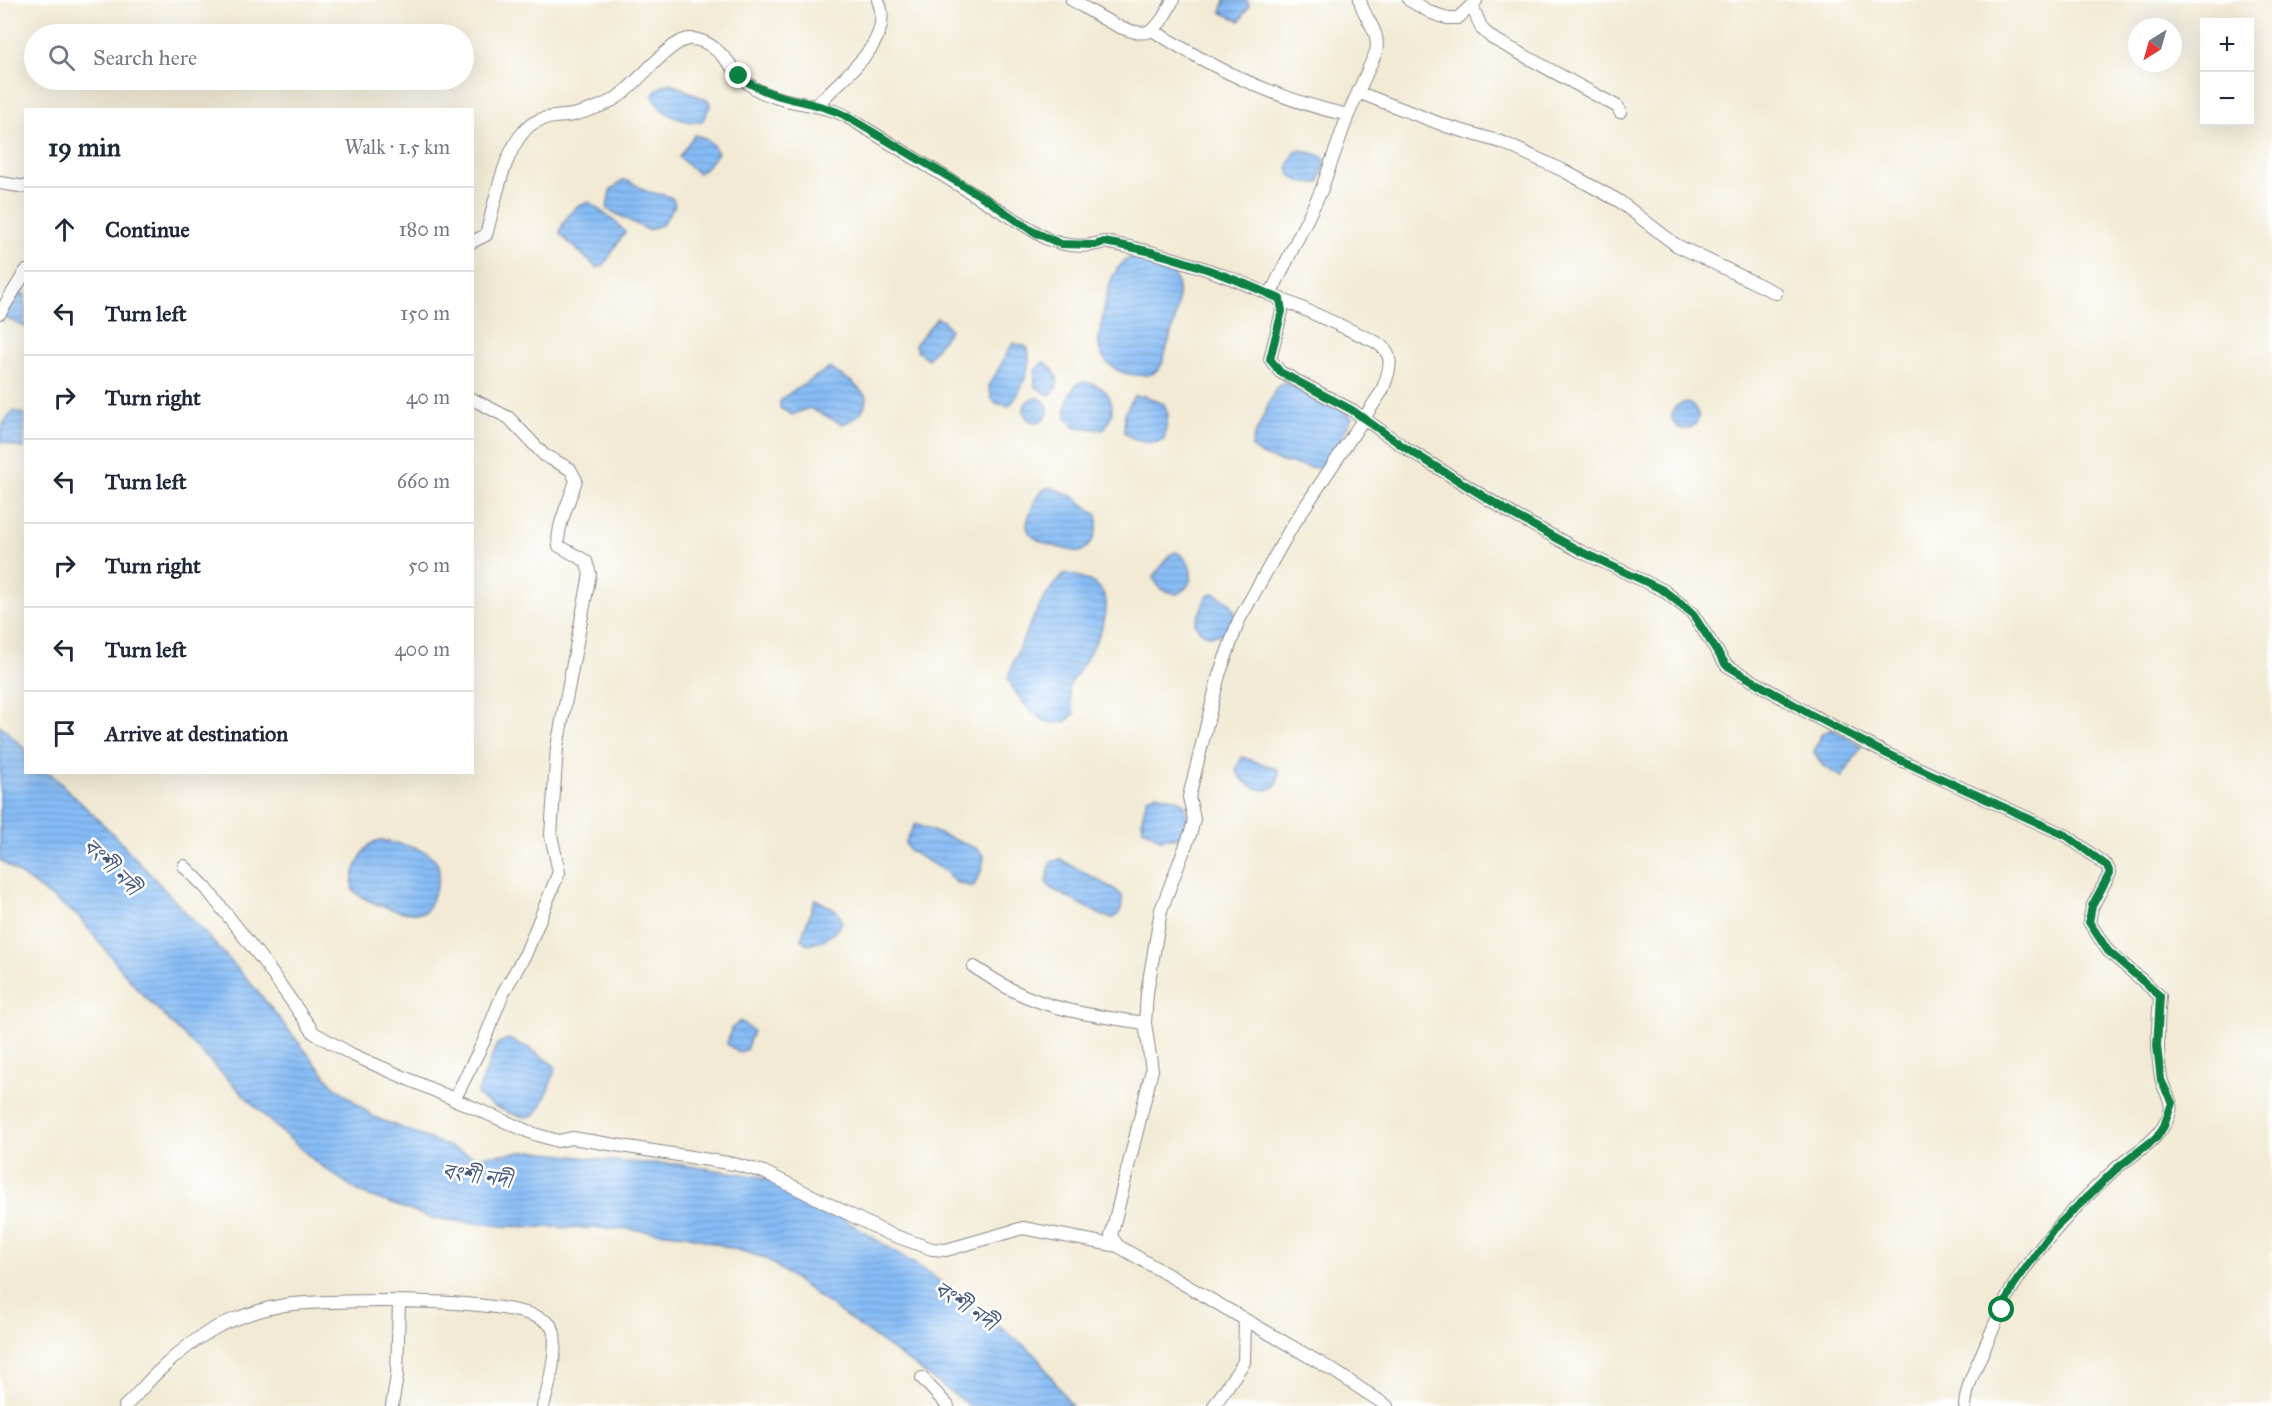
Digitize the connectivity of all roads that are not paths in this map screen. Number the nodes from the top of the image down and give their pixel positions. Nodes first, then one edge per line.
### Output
1 (878, 0) edge
2 (1072, 0) edge
3 (1173, 0) edge
4 (1360, 0) edge
5 (1410, 0) edge
6 (1474, 3) edge
7 (1152, 30) junction
8 (1360, 93) junction
9 (818, 104) junction
10 (1620, 112) dead end
11 (1348, 115) junction
12 (0, 183) edge
13 (24, 187) edge
14 (474, 241) edge
15 (24, 275) edge
16 (1776, 293) dead end
17 (1275, 297) junction
18 (0, 313) edge
19 (474, 400) edge
20 (1364, 418) junction
21 (184, 866) dead end
22 (974, 967) dead end
23 (1145, 1023) junction
24 (454, 1100) junction
25 (1118, 1246) junction
26 (399, 1302) junction
27 (1245, 1320) junction
28 (922, 1378) dead end
29 (126, 1406) edge
30 (392, 1406) edge
31 (543, 1406) edge
32 (948, 1406) edge
33 (1214, 1406) edge
34 (1387, 1406) edge
35 (1965, 1406) edge

1 - 9 street
2 - 7 street
3 - 7 street
4 - 8 street
5 - 6 street
6 - 10 street
7 - 11 street
8 - 11 street
8 - 16 street
9 - 14 street
9 - 17 street
11 - 17 street
12 - 13 street
15 - 18 street
17 - 20 street
17 - 20 street
19 - 24 street
20 - 23 street
20 - 35 street
21 - 24 street
22 - 23 street
23 - 25 street
24 - 25 street
25 - 27 street
26 - 29 street
26 - 30 street
26 - 31 street
27 - 33 street
27 - 34 street
28 - 32 street

